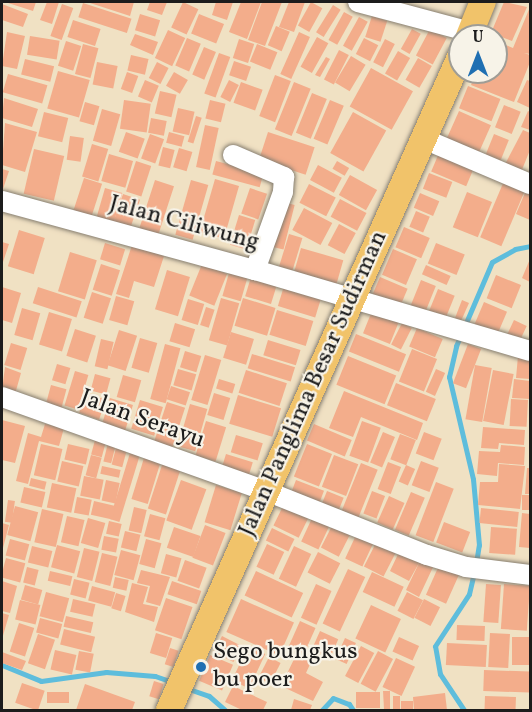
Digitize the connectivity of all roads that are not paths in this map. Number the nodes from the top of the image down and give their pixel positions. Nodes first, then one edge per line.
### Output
1 (358, 2) edge
2 (483, 2) edge
3 (474, 24) edge
4 (448, 28) edge
5 (448, 84) edge
6 (424, 138) junction
7 (233, 155) dead end
8 (531, 184) edge
9 (2, 201) edge
10 (255, 270) junction
11 (353, 298) junction
12 (531, 351) edge
13 (2, 397) edge
14 (266, 491) junction
15 (531, 575) edge
16 (170, 709) edge

1 - 4 street
2 - 3 main road
5 - 6 main road, Jalan Panglima Besar Sudirman
6 - 8 street
6 - 11 main road, Jalan Panglima Besar Sudirman
7 - 10 street
9 - 10 street, Jalan Ciliwung
10 - 11 street, Jalan Ciliwung
11 - 12 street, Jalan Ciliwung
11 - 14 main road, Jalan Panglima Besar Sudirman
13 - 14 street, Jalan Serayu
14 - 15 street, Jalan Serayu
14 - 16 main road, Jalan Panglima Besar Sudirman

